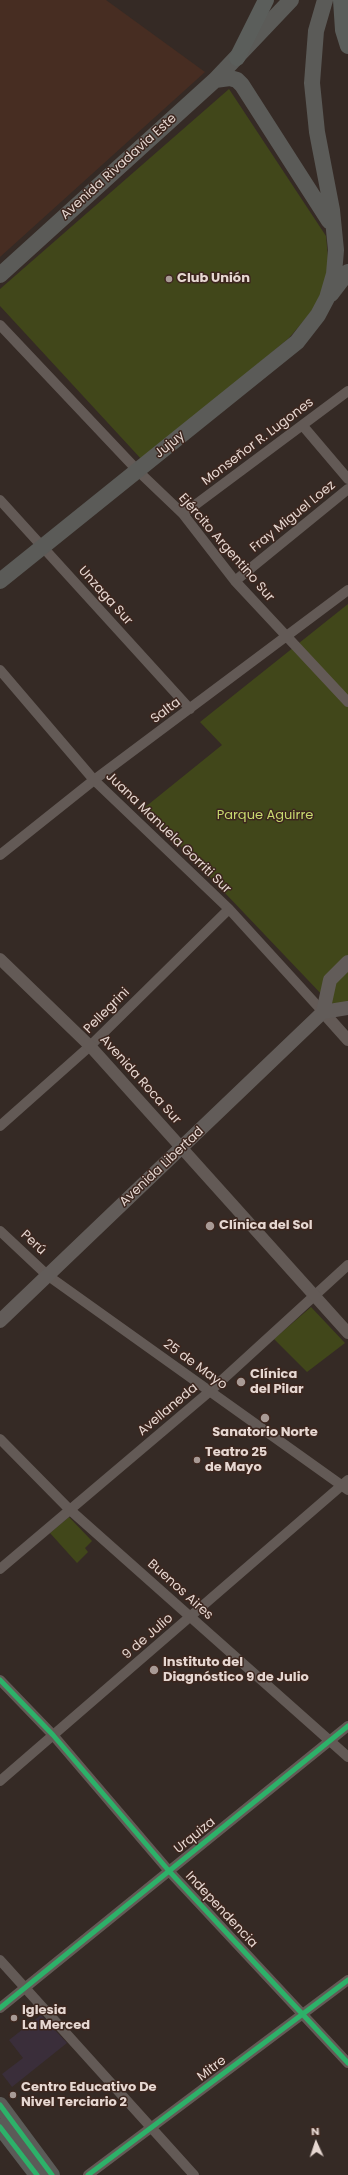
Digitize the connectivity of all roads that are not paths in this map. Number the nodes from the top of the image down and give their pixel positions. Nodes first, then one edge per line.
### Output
1 (266, 0) edge
2 (291, 0) edge
3 (325, 0) edge
4 (340, 0) edge
5 (348, 46) edge
6 (237, 58) junction
7 (215, 80) junction
8 (334, 231) junction
9 (0, 276) edge
10 (344, 276) edge
11 (0, 325) edge
12 (348, 391) edge
13 (303, 426) junction
14 (138, 471) junction
15 (348, 479) edge
16 (348, 489) edge
17 (0, 500) edge
18 (183, 514) junction
19 (43, 546) junction
20 (0, 581) edge
21 (235, 581) junction
22 (348, 590) edge
23 (287, 637) junction
24 (0, 670) edge
25 (348, 702) edge
26 (190, 709) junction
27 (94, 780) junction
28 (0, 855) edge
29 (229, 909) junction
30 (0, 959) edge
31 (348, 962) edge
32 (348, 1008) edge
33 (323, 1012) junction
34 (348, 1040) edge
35 (90, 1046) junction
36 (0, 1126) edge
37 (182, 1148) junction
38 (0, 1231) edge
39 (348, 1265) edge
40 (47, 1274) junction
41 (314, 1296) junction
42 (0, 1320) edge
43 (348, 1333) edge
44 (209, 1392) junction
45 (0, 1439) edge
46 (346, 1485) edge
47 (69, 1509) junction
48 (0, 1569) edge
49 (191, 1617) junction
50 (0, 1680) edge
51 (348, 1726) edge
52 (53, 1735) junction
53 (331, 1741) junction
54 (348, 1757) edge
55 (0, 1781) edge
56 (169, 1871) junction
57 (0, 1960) edge
58 (348, 1980) edge
59 (25, 1986) junction
60 (0, 2008) edge
61 (303, 2015) junction
62 (348, 2063) edge
63 (0, 2105) edge
64 (0, 2127) edge
65 (151, 2128) junction
66 (36, 2175) edge
67 (52, 2175) edge
68 (88, 2175) edge
69 (194, 2175) edge

1 - 6 highway
2 - 6 main road, Avenida Rivadavia Este
3 - 8 main road, Jujuy
4 - 5 highway
6 - 7 main road, Avenida Rivadavia Este
7 - 8 main road
7 - 9 main road, Avenida Rivadavia Este
8 - 10 main road, Jujuy
10 - 14 main road, Jujuy
11 - 14 street, Ejército Argentino Sur
12 - 13 street, Monseñor R. Lugones
13 - 15 street
13 - 18 street, Monseñor R. Lugones
14 - 18 street, Ejército Argentino Sur
14 - 19 main road, Jujuy
16 - 21 street, Fray Miguel Loez
17 - 19 street, Unzaga Sur
18 - 21 street, Ejército Argentino Sur
19 - 20 main road, Jujuy
19 - 26 street, Unzaga Sur
21 - 23 street, Ejército Argentino Sur
22 - 23 street, Salta
23 - 25 street, Ejército Argentino Sur
23 - 26 street, Salta
24 - 27 street, Juana Manuela Gorriti Sur
26 - 27 street, Salta
27 - 28 street, Salta
27 - 29 street, Juana Manuela Gorriti Sur
29 - 33 street, Juana Manuela Gorriti Sur
29 - 35 street, Pellegrini
30 - 35 street, Avenida Roca Sur
31 - 33 main road
32 - 33 main road
33 - 34 street
33 - 37 main road, Avenida Libertad
35 - 36 street, Pellegrini
35 - 37 street, Avenida Roca Sur
37 - 40 main road, Avenida Libertad
37 - 41 street, Avenida Roca Sur
38 - 40 street, Perú
39 - 41 street, Avellaneda
40 - 42 main road, Avenida Libertad
40 - 44 street, 25 de Mayo
41 - 43 street, Avenida Roca Sur
41 - 44 street, Avellaneda
44 - 46 street, 25 de Mayo
44 - 47 street, Avellaneda
45 - 47 street, Buenos Aires
46 - 49 street, 9 de Julio
47 - 48 street, Avellaneda
47 - 49 street, Buenos Aires
49 - 52 street, 9 de Julio
49 - 53 street, Buenos Aires
50 - 52 street, Independencia
51 - 53 street, Urquiza
52 - 55 street, 9 de Julio
52 - 56 street, Independencia
53 - 54 street, Buenos Aires
53 - 56 street, Urquiza
56 - 59 street, Urquiza
56 - 61 street, Independencia
57 - 59 street
58 - 61 street, Mitre
59 - 60 street, Urquiza
59 - 65 street
61 - 62 street, Independencia
61 - 65 street, Mitre
63 - 67 main road
64 - 66 main road
65 - 68 street, Mitre
65 - 69 street

